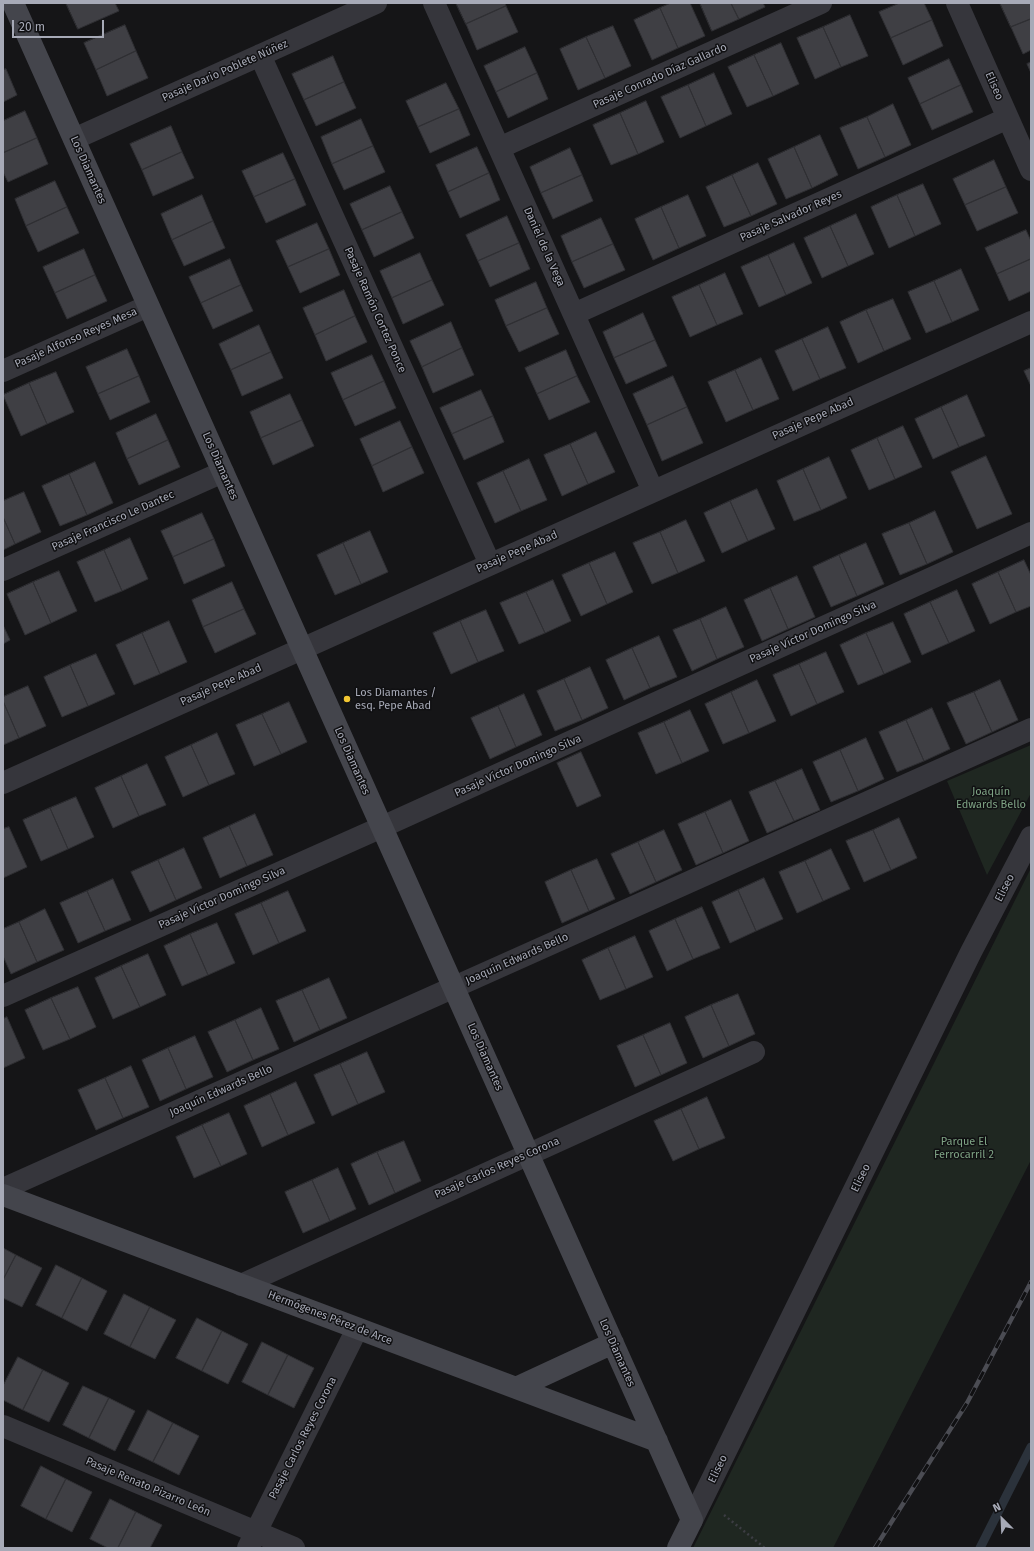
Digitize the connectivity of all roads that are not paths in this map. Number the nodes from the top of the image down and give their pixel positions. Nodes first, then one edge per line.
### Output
1 (13, 3) edge
2 (376, 3) edge
3 (434, 3) edge
4 (822, 3) edge
5 (957, 3) edge
6 (260, 55) junction
7 (1008, 118) junction
8 (74, 139) junction
9 (500, 148) junction
10 (1031, 170) edge
11 (148, 306) junction
12 (574, 314) junction
13 (1031, 322) edge
14 (3, 371) edge
15 (223, 472) junction
16 (653, 491) junction
17 (1031, 533) edge
18 (490, 564) junction
19 (3, 570) edge
20 (302, 648) junction
21 (1031, 729) edge
22 (3, 783) edge
23 (382, 827) junction
24 (1031, 837) edge
25 (454, 987) junction
26 (3, 996) edge
27 (754, 1052) dead end
28 (528, 1154) junction
29 (3, 1189) edge
30 (3, 1196) edge
31 (241, 1285) junction
32 (357, 1329) junction
33 (613, 1343) junction
34 (516, 1388) junction
35 (3, 1426) edge
36 (657, 1441) junction
37 (692, 1520) junction
38 (252, 1540) edge
39 (294, 1548) edge
40 (678, 1548) edge

1 - 8 street, Los Diamantes
2 - 6 street, Pasaje Dario Poblete Núñez
3 - 9 street, Daniel de la Vega
4 - 9 street, Pasaje Conrado Díaz Gallardo
5 - 7 street, Eliseo
6 - 8 street, Pasaje Dario Poblete Núñez
6 - 18 street, Pasaje Ramón Cortez Ponce
7 - 10 street, Eliseo
7 - 12 street, Pasaje Salvador Reyes
8 - 11 street, Los Diamantes
9 - 12 street, Daniel de la Vega
11 - 14 street, Pasaje Alfonso Reyes Mesa
11 - 15 street, Los Diamantes
12 - 16 street, Daniel de la Vega
13 - 16 street, Pasaje Pepe Abad
15 - 19 street, Pasaje Francisco Le Dantec
15 - 20 street, Los Diamantes
16 - 18 street, Pasaje Pepe Abad
17 - 23 street, Pasaje Víctor Domingo Silva
18 - 20 street, Pasaje Pepe Abad
20 - 22 street, Pasaje Pepe Abad
20 - 23 street, Los Diamantes
21 - 25 street, Joaquín Edwards Bello
23 - 25 street, Los Diamantes
23 - 26 street, Pasaje Víctor Domingo Silva
24 - 37 street, Eliseo
25 - 28 street, Los Diamantes
25 - 29 street, Joaquín Edwards Bello
27 - 28 street, Pasaje Carlos Reyes Corona
28 - 31 street, Pasaje Carlos Reyes Corona
28 - 33 street, Los Diamantes
30 - 31 street, Hermógenes Pérez de Arce
31 - 32 street, Hermógenes Pérez de Arce
32 - 34 street, Hermógenes Pérez de Arce
32 - 38 street, Pasaje Carlos Reyes Corona
33 - 34 street
33 - 36 street, Los Diamantes
34 - 36 street, Hermógenes Pérez de Arce
35 - 38 street, Pasaje Renato Pizarro León
36 - 37 street, Los Diamantes
37 - 40 street
38 - 39 street, Pasaje Renato Pizarro León

